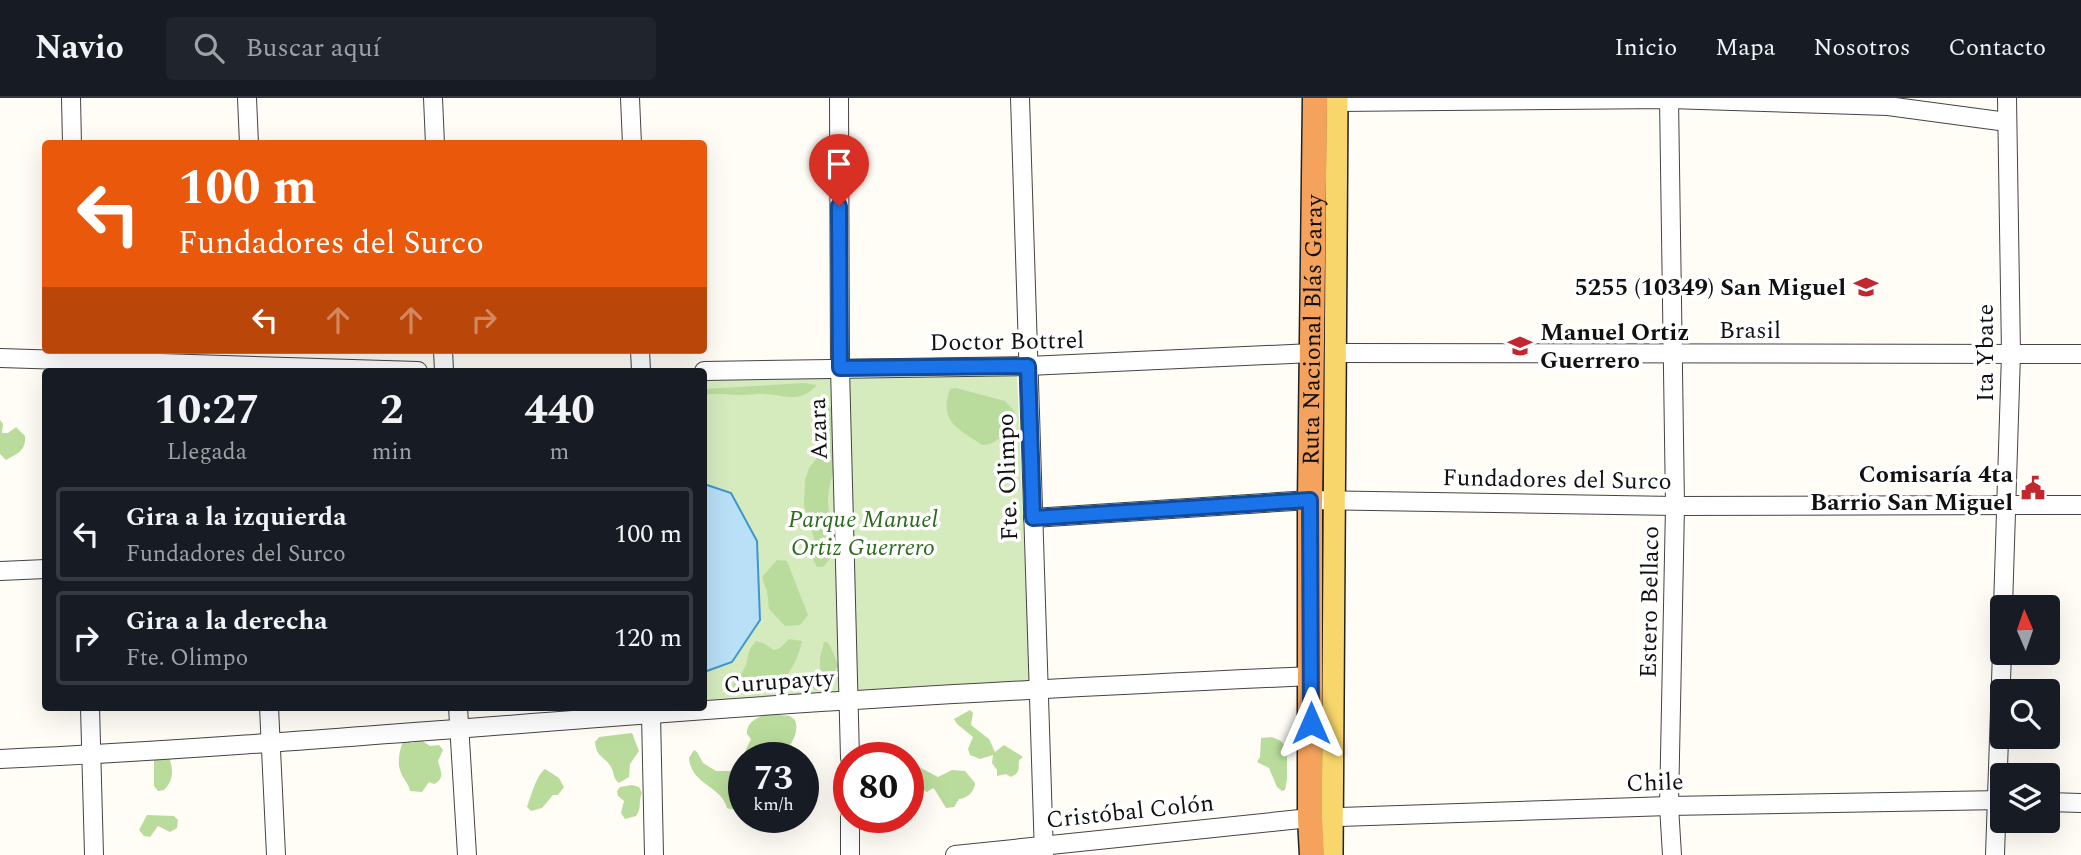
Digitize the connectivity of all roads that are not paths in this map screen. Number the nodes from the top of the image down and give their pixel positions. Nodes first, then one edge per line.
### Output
1 (71, 98) edge
2 (247, 98) edge
3 (433, 98) edge
4 (631, 98) edge
5 (839, 98) edge
6 (1020, 98) edge
7 (2007, 98) edge
8 (1330, 99) edge
9 (1669, 99) edge
10 (2007, 122) junction
11 (72, 140) edge
12 (249, 140) edge
13 (435, 140) edge
14 (632, 140) edge
15 (1324, 353) junction
16 (2011, 354) junction
17 (2081, 354) edge
18 (1672, 355) junction
19 (0, 358) edge
20 (79, 360) edge
21 (257, 362) edge
22 (1028, 366) junction
23 (364, 368) edge
24 (840, 368) junction
25 (707, 371) edge
26 (1322, 501) junction
27 (2007, 505) junction
28 (2081, 505) edge
29 (1675, 506) junction
30 (1033, 518) junction
31 (42, 569) edge
32 (0, 571) edge
33 (2003, 595) edge
34 (2002, 665) edge
35 (1311, 676) junction
36 (1037, 688) junction
37 (850, 700) junction
38 (707, 710) edge
39 (90, 711) edge
40 (270, 711) edge
41 (458, 711) edge
42 (694, 711) edge
43 (651, 714) junction
44 (459, 730) junction
45 (850, 742) edge
46 (271, 744) junction
47 (91, 755) junction
48 (0, 759) edge
49 (2000, 763) edge
50 (1990, 800) edge
51 (2060, 802) edge
52 (2081, 803) edge
53 (1669, 806) junction
54 (1321, 818) junction
55 (850, 833) edge
56 (1997, 833) edge
57 (1043, 850) edge
58 (94, 855) edge
59 (276, 855) edge
60 (467, 855) edge
61 (654, 855) edge
62 (850, 855) edge
63 (955, 855) edge
64 (1312, 855) edge
65 (1332, 855) edge
66 (1672, 855) edge
67 (1995, 855) edge

1 - 11 street
2 - 12 street
3 - 13 street
4 - 14 street
5 - 24 street, Azara
6 - 22 street, Fte. Olimpo
7 - 10 street, Ita Ybate
8 - 9 street
8 - 15 highway, Ruta Nacional Blás Garay
9 - 10 street
9 - 18 street, Estero Bellaco
10 - 16 street, Ita Ybate
15 - 18 street, Brasil
15 - 22 street, Doctor Bottrel
15 - 26 highway, Ruta Nacional Blás Garay
16 - 17 street, Brasil
16 - 18 street, Brasil
16 - 27 street, Ita Ybate
18 - 29 street, Estero Bellaco
19 - 20 street
20 - 21 street
21 - 23 street
22 - 24 street, Doctor Bottrel
22 - 30 street, Fte. Olimpo
24 - 25 street, Doctor Bottrel
24 - 37 street, Azara
26 - 29 street, Fundadores del Surco
26 - 30 street, Fundadores del Surco
26 - 35 highway, Ruta Nacional Blás Garay
26 - 54 main road
27 - 28 street, Fundadores del Surco
27 - 29 street, Fundadores del Surco
27 - 33 street, Ita Ybate
29 - 53 street, Estero Bellaco
30 - 36 street, Fte. Olimpo
31 - 32 street
34 - 49 street
35 - 36 street, Curupayty
35 - 54 highway, Ruta Nacional Blás Garay
36 - 37 street, Curupayty
36 - 57 street, Fte. Olimpo
37 - 38 street, Curupayty
37 - 45 street, Azara
39 - 47 street
40 - 46 street
41 - 44 street
42 - 43 street, Curupayty
43 - 44 street, Curupayty
43 - 61 street
44 - 46 street, Curupayty
44 - 60 street
46 - 47 street, Curupayty
46 - 59 street
47 - 48 street, Curupayty
47 - 58 street
50 - 53 street, Chile
51 - 52 street
53 - 54 street, Chile
53 - 66 street, Estero Bellaco
54 - 57 street, Cristóbal Colón
54 - 64 highway, Ruta Nacional Blás Garay
54 - 65 main road
55 - 62 street
56 - 67 street
57 - 63 street, Cristóbal Colón

